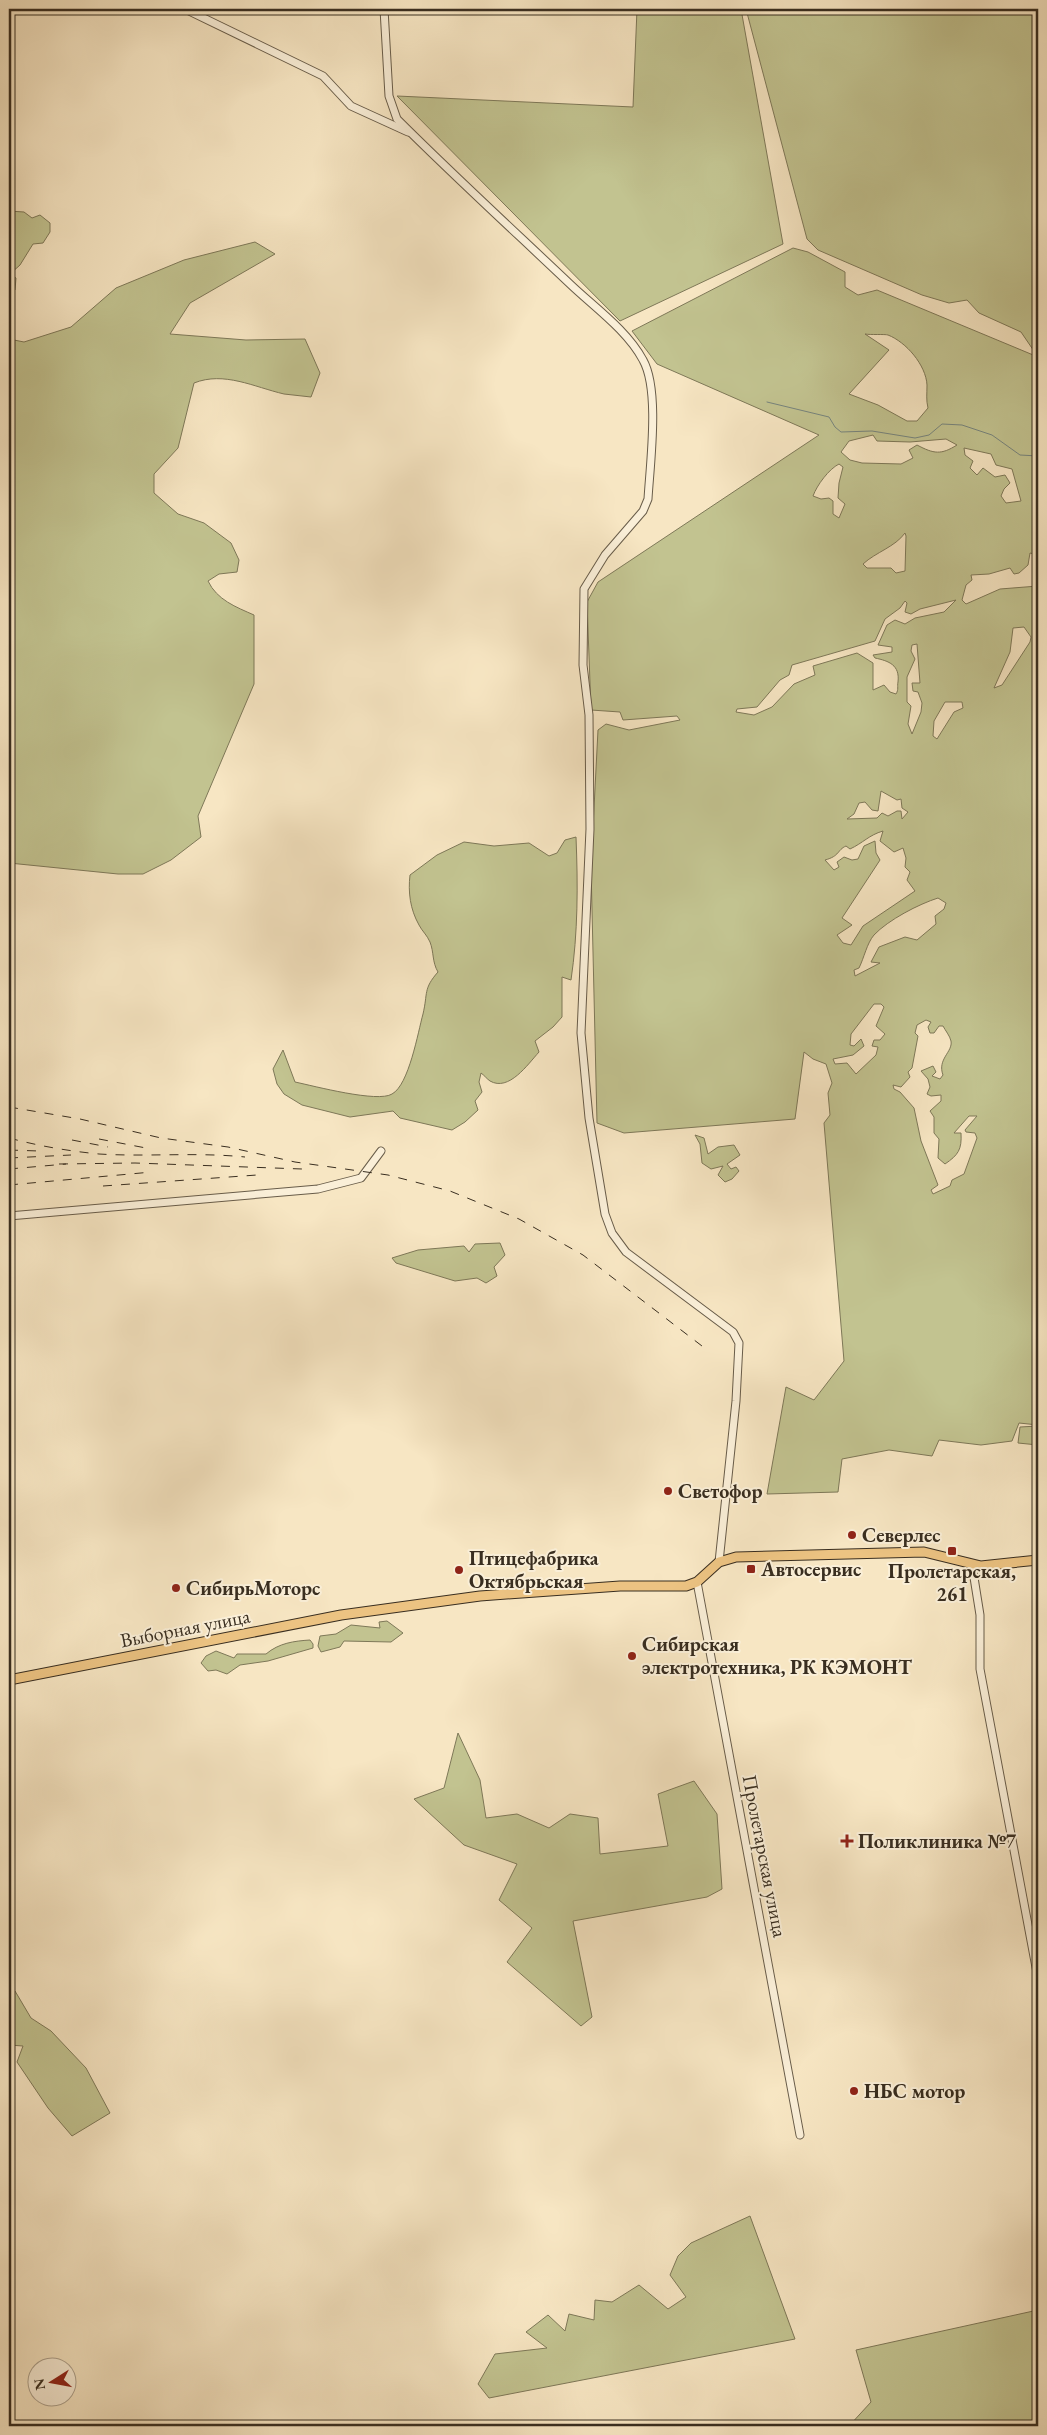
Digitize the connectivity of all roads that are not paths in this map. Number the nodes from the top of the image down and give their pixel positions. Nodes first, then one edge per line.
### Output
1 (185, 9) edge
2 (384, 9) edge
3 (412, 135) junction
4 (381, 1151) dead end
5 (9, 1216) edge
6 (1038, 1560) edge
7 (719, 1562) junction
8 (972, 1565) junction
9 (697, 1582) junction
10 (9, 1680) edge
11 (1038, 1978) edge
12 (800, 2135) dead end

1 - 3 street
2 - 3 street
3 - 7 street
4 - 5 street
6 - 8 main road
7 - 8 main road
7 - 9 main road
8 - 11 street
9 - 10 main road, Выборная улица
9 - 12 street, Пролетарская улица

